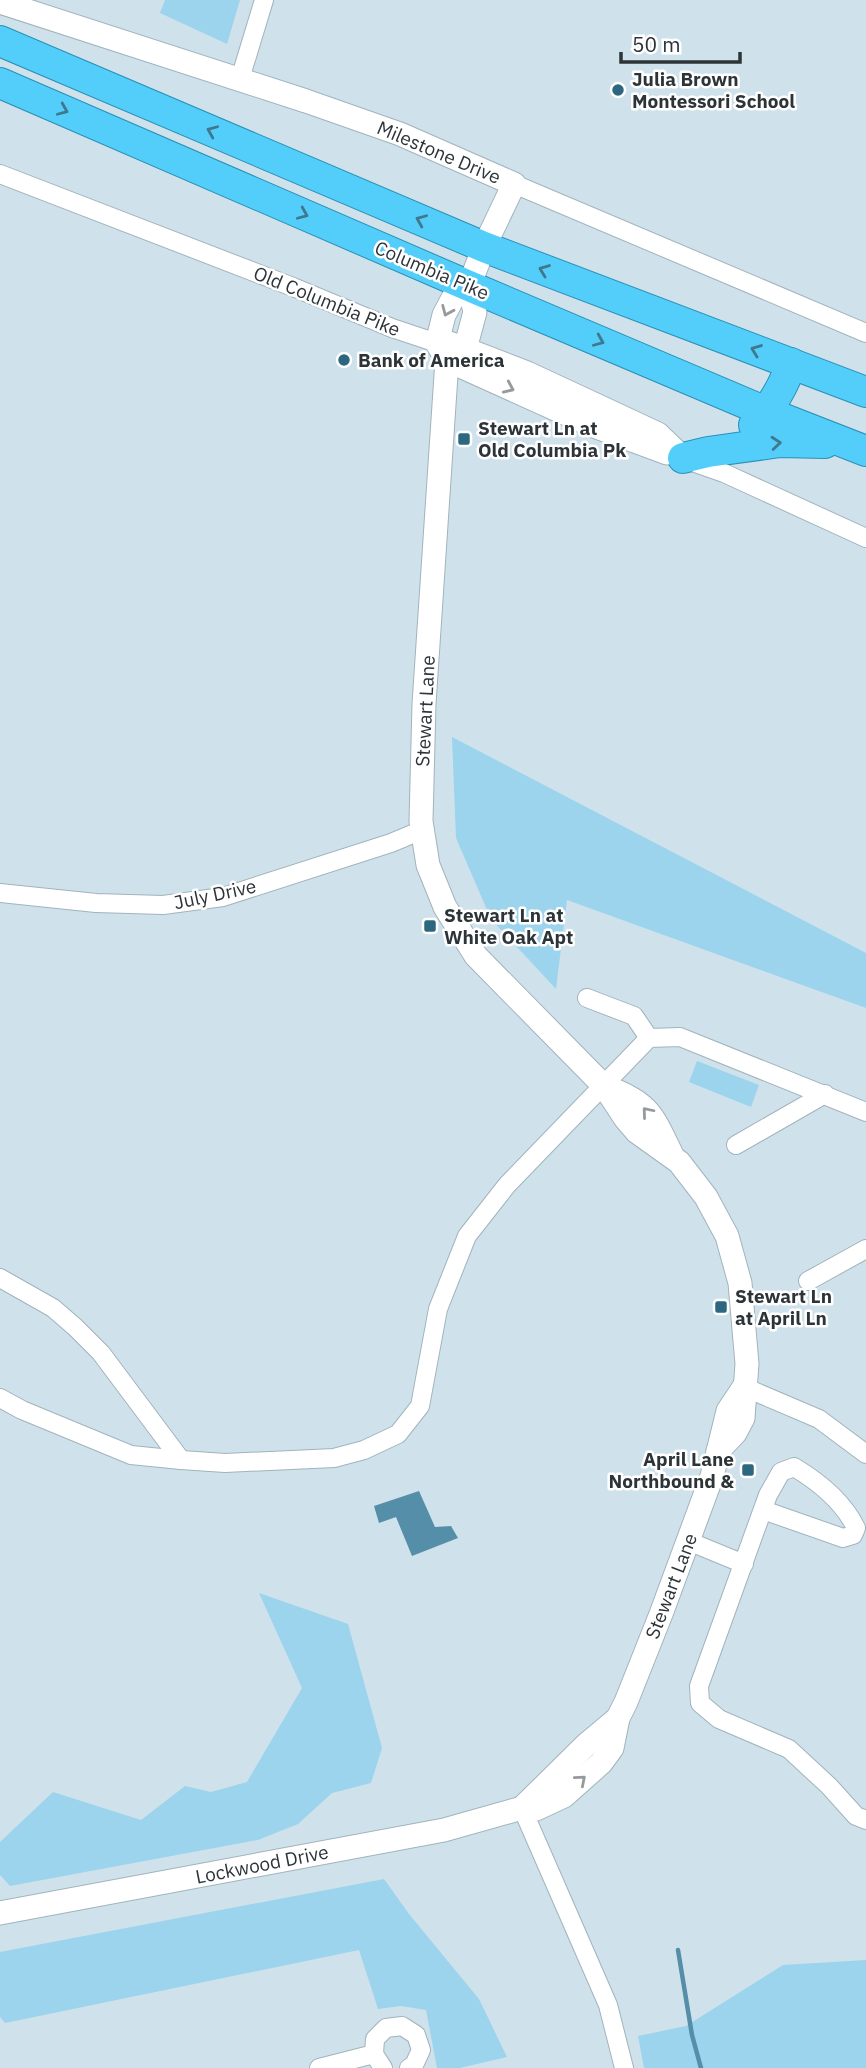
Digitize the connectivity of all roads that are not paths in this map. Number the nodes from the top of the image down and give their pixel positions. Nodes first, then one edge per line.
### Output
1 (264, 0) edge
2 (0, 2) edge
3 (0, 41) edge
4 (240, 79) junction
5 (0, 83) edge
6 (0, 174) edge
7 (514, 184) junction
8 (484, 247) junction
9 (469, 286) junction
10 (866, 333) edge
11 (450, 351) junction
12 (791, 363) junction
13 (866, 391) edge
14 (766, 412) junction
15 (858, 447) edge
16 (696, 455) junction
17 (866, 538) edge
18 (422, 830) junction
19 (0, 893) edge
20 (587, 998) dead end
21 (649, 1038) junction
22 (604, 1086) junction
23 (825, 1094) junction
24 (866, 1112) edge
25 (736, 1145) dead end
26 (866, 1249) edge
27 (0, 1278) edge
28 (808, 1281) dead end
29 (744, 1387) junction
30 (0, 1398) edge
31 (866, 1454) edge
32 (181, 1460) junction
33 (763, 1510) junction
34 (688, 1541) junction
35 (744, 1564) junction
36 (522, 1808) junction
37 (866, 1821) edge
38 (0, 1913) edge
39 (379, 2061) edge
40 (319, 2068) edge
41 (409, 2068) edge
42 (624, 2068) edge

1 - 4 street
2 - 4 street, Milestone Drive
8 -> 3 highway
4 - 7 street, Milestone Drive
5 -> 9 highway, Columbia Pike
6 - 11 street, Old Columbia Pike
7 - 8 street, Stewart Lane
7 - 10 street, Milestone Drive
8 - 9 street, Stewart Lane
12 -> 8 highway
9 - 11 street, Stewart Lane
9 -> 14 highway, Columbia Pike
11 - 16 street, Old Columbia Pike
11 - 18 street, Stewart Lane
12 - 13 highway
12 - 14 highway
14 - 15 highway, Columbia Pike
14 - 16 highway
16 -> 15 highway
16 - 17 street, Old Columbia Pike
18 - 19 street, July Drive
18 - 22 street, Stewart Lane
20 - 21 street
21 - 22 street
21 - 23 street
22 - 29 street, Stewart Lane
22 - 32 street
23 - 24 street
23 - 25 street
26 - 28 street
27 - 32 street
29 - 31 street
29 - 34 street, Stewart Lane
30 - 32 street
33 - 33 street
33 - 35 street
34 - 35 street
34 - 36 street, Stewart Lane
35 - 37 street
36 - 38 street, Lockwood Drive
36 - 42 street
39 - 40 street
39 - 41 street

